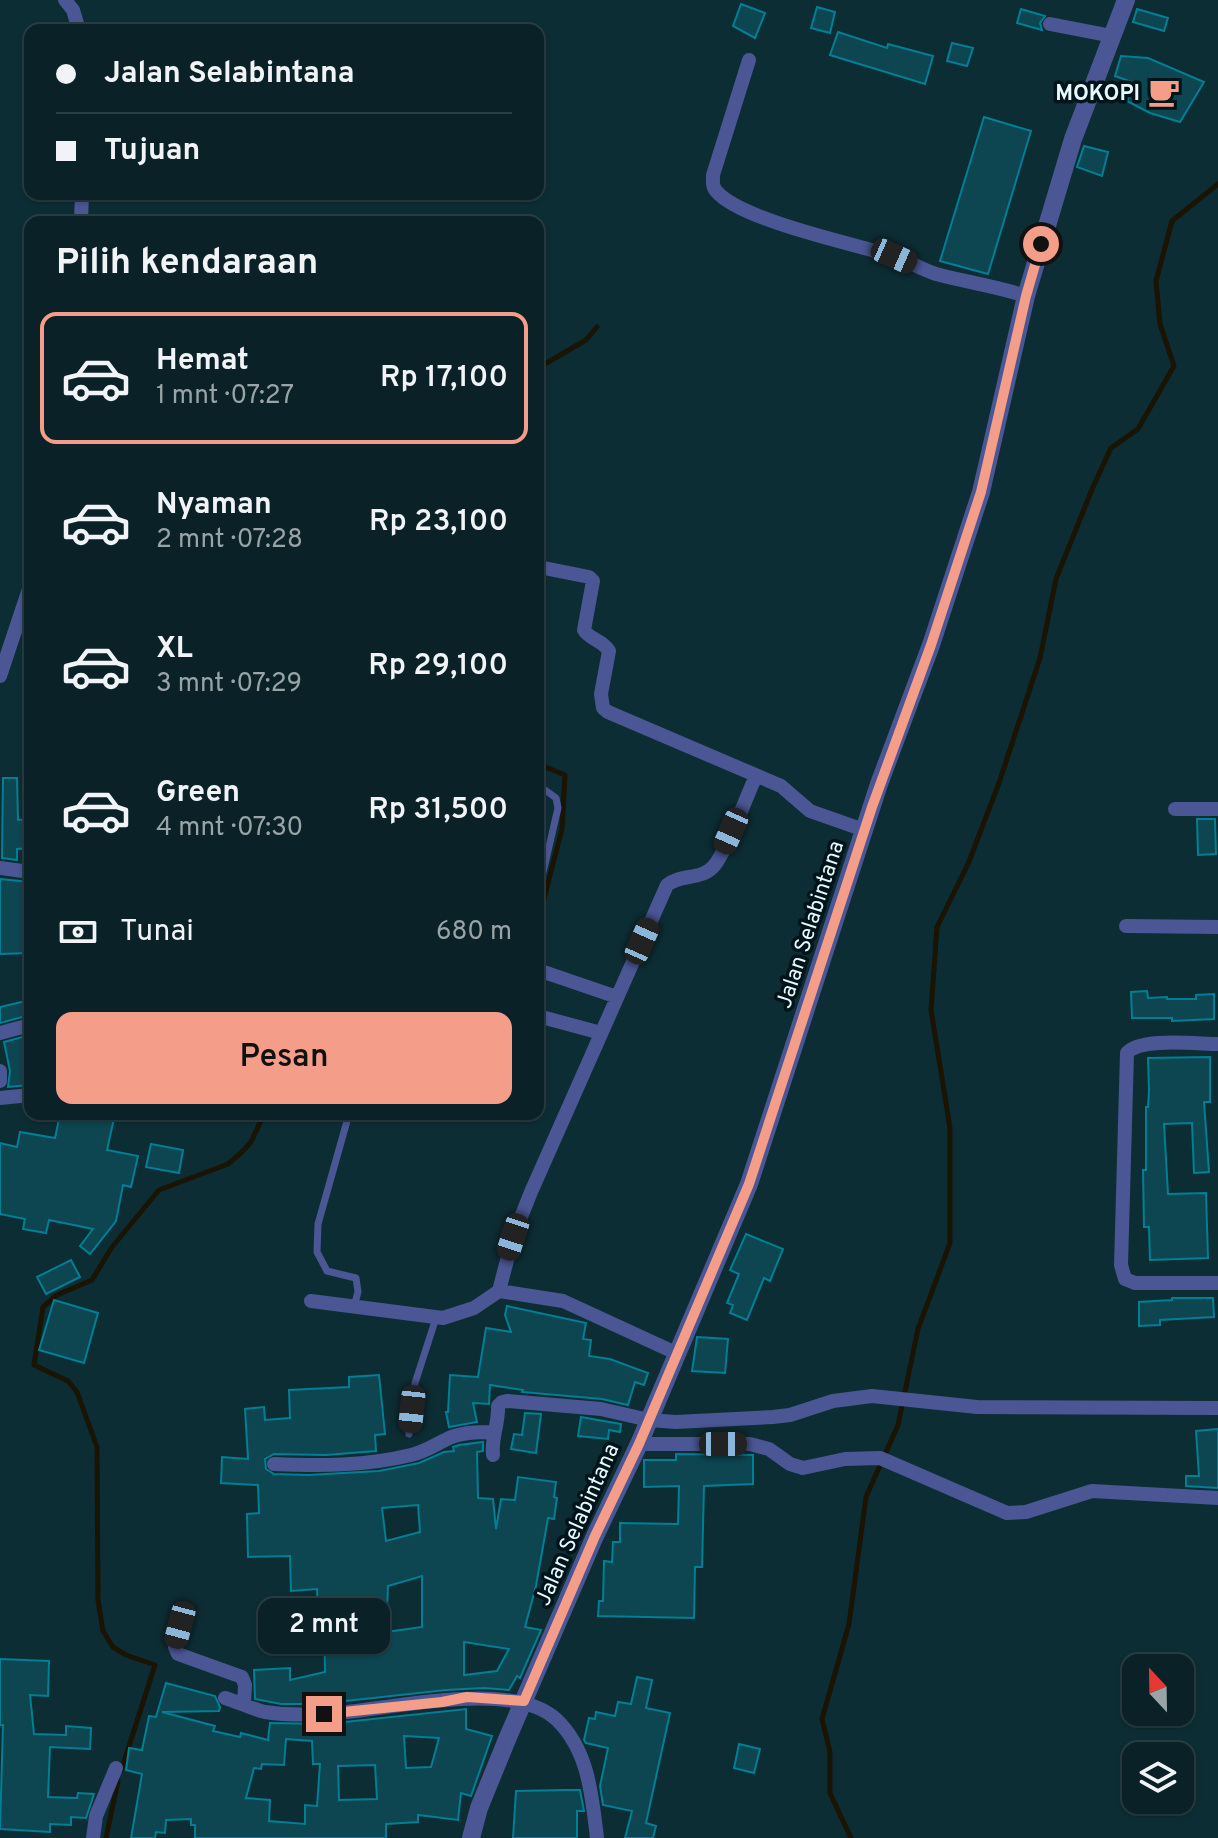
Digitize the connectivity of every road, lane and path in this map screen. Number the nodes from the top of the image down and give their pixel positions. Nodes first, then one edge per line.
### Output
1 (65, 0) edge
2 (1126, 0) edge
3 (77, 24) edge
4 (1050, 24) dead end
5 (1112, 36) junction
6 (749, 60) dead end
7 (1026, 296) junction
8 (544, 568) edge
9 (24, 604) edge
10 (0, 676) edge
11 (756, 776) junction
12 (544, 789) edge
13 (1175, 809) dead end
14 (1218, 809) edge
15 (864, 830) junction
16 (0, 868) edge
17 (544, 868) edge
18 (24, 871) edge
19 (1126, 926) dead end
20 (1218, 927) edge
21 (544, 972) edge
22 (617, 997) junction
23 (544, 1018) edge
24 (24, 1027) edge
25 (0, 1033) edge
26 (601, 1033) junction
27 (1218, 1044) edge
28 (0, 1071) edge
29 (0, 1081) edge
30 (24, 1096) edge
31 (0, 1098) edge
32 (347, 1120) edge
33 (1218, 1283) edge
34 (499, 1291) junction
35 (311, 1301) dead end
36 (354, 1306) junction
37 (436, 1318) junction
38 (676, 1353) junction
39 (1218, 1408) edge
40 (649, 1420) junction
41 (494, 1432) junction
42 (409, 1434) dead end
43 (639, 1444) junction
44 (493, 1455) dead end
45 (274, 1464) dead end
46 (1218, 1498) edge
47 (180, 1625) dead end
48 (225, 1698) dead end
49 (524, 1701) junction
50 (244, 1703) junction
51 (116, 1768) dead end
52 (93, 1838) edge
53 (471, 1838) edge
54 (597, 1838) edge

1 - 3 street
2 - 5 street, Jalan Selabintana
4 - 5 street
5 - 7 street, Jalan Selabintana
6 - 7 street
7 - 15 street, Jalan Selabintana
8 - 11 street
9 - 10 street
11 - 15 street
11 - 22 street
12 - 17 lane
13 - 14 street
15 - 38 street, Jalan Selabintana
16 - 18 street
19 - 20 street
21 - 22 street
22 - 26 street
23 - 26 street
24 - 25 street
26 - 34 street
27 - 33 street
28 - 29 street
30 - 31 street
32 - 36 lane
34 - 37 street
34 - 38 street
35 - 36 street
36 - 37 street
37 - 42 lane
38 - 40 street, Jalan Selabintana
39 - 40 street
40 - 41 street
40 - 43 street, Jalan Selabintana
41 - 44 street
41 - 45 street
43 - 46 street
43 - 49 street, Jalan Selabintana
47 - 50 street
48 - 50 street
49 - 50 street
49 - 53 street, Jalan Selabintana
49 - 54 street
51 - 52 street

